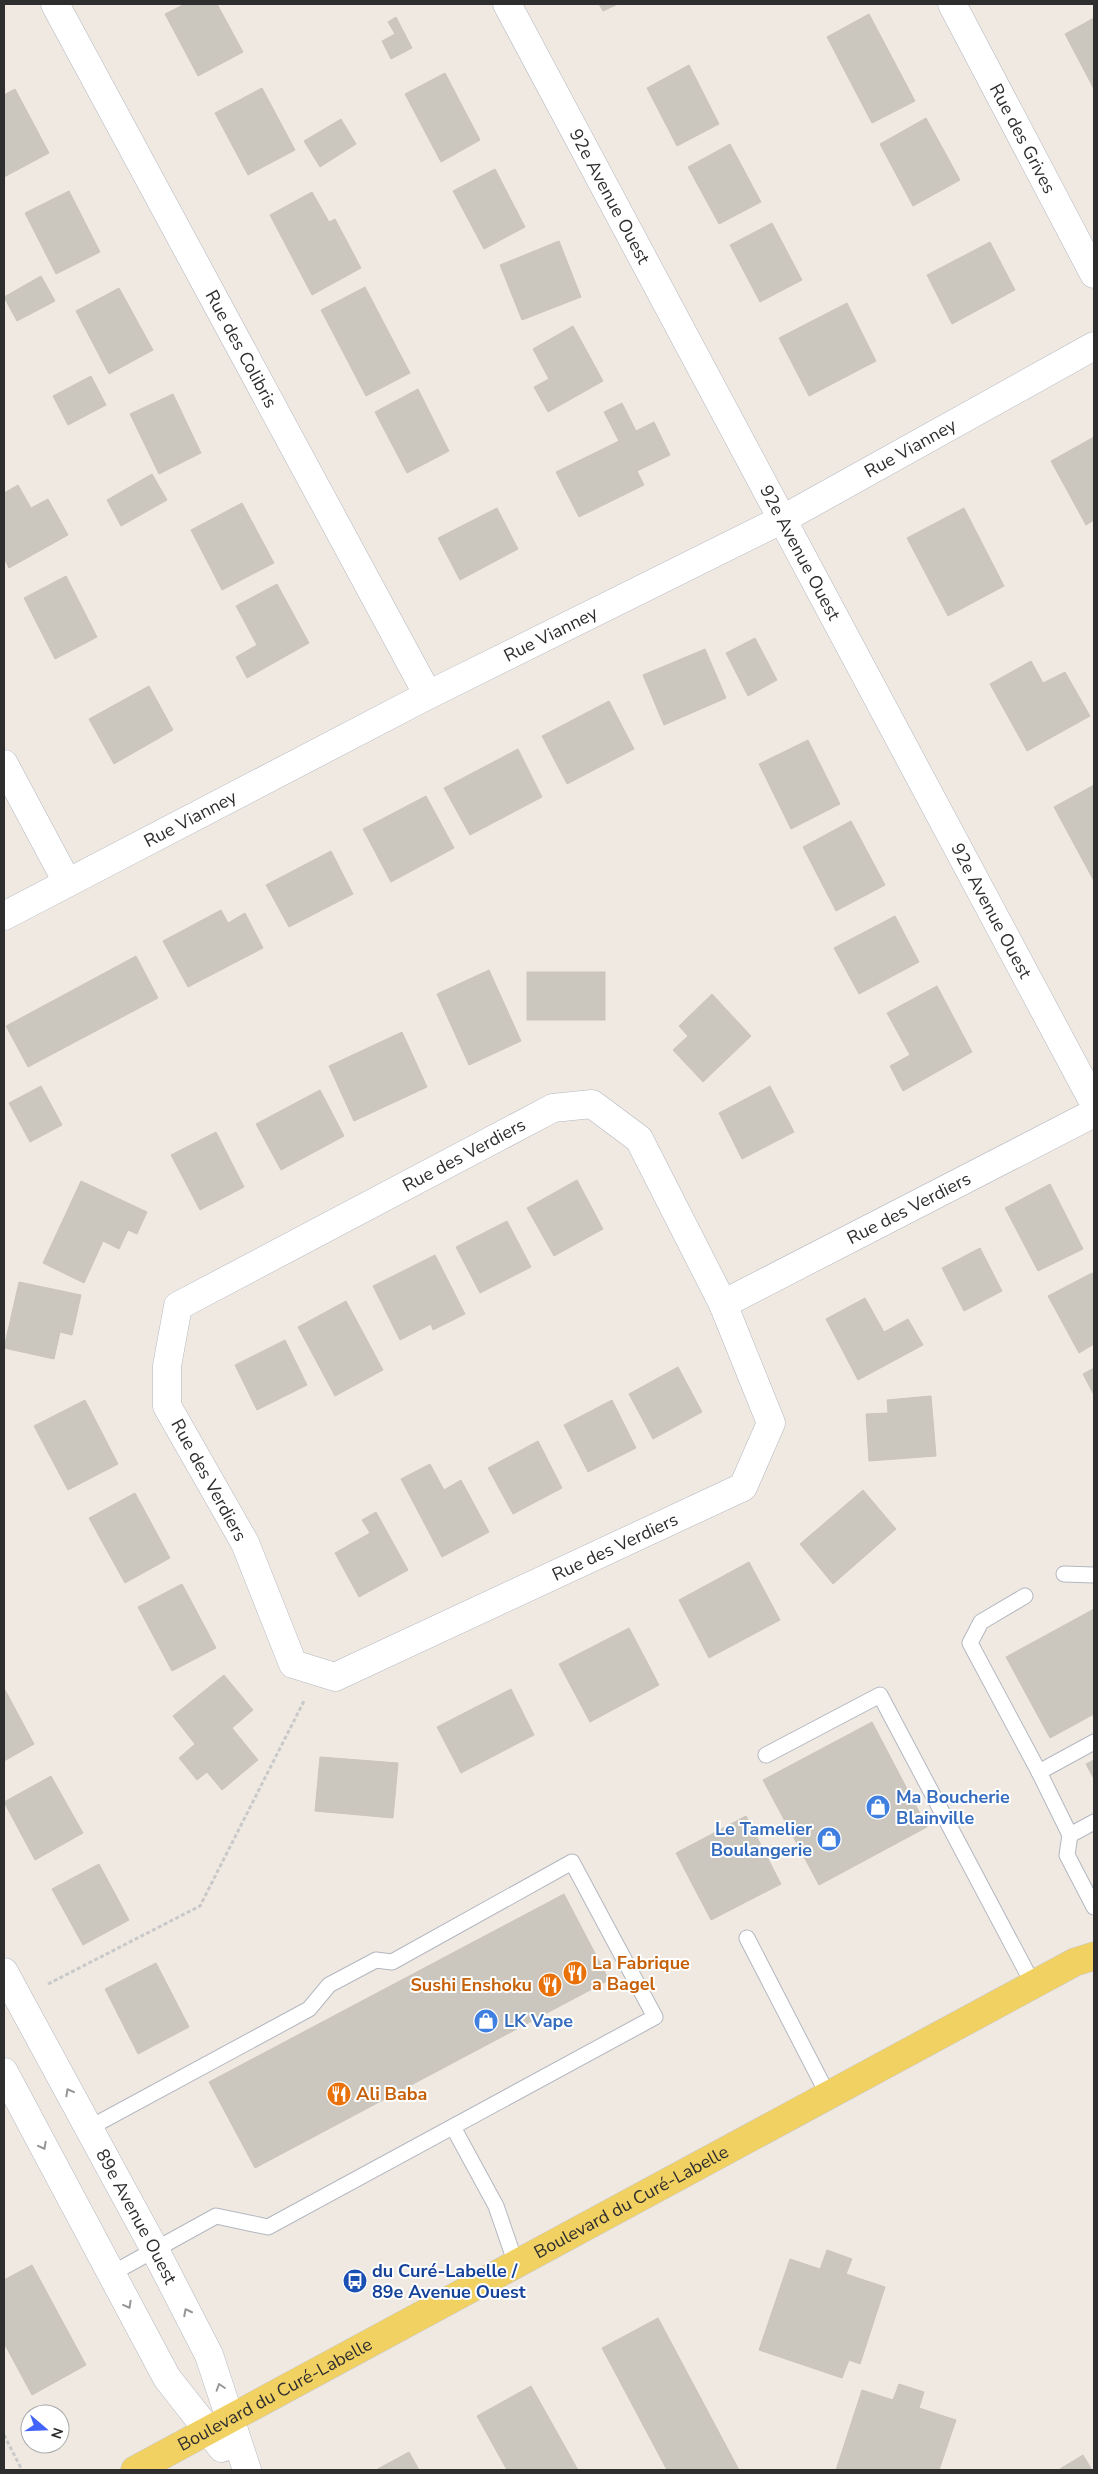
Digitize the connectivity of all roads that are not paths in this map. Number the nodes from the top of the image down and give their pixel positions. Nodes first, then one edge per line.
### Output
1 (54, 4) edge
2 (507, 4) edge
3 (952, 4) edge
4 (1094, 274) edge
5 (1094, 346) edge
6 (783, 518) junction
7 (428, 695) junction
8 (4, 764) edge
9 (67, 882) junction
10 (4, 916) edge
11 (1094, 1103) edge
12 (1094, 1113) edge
13 (723, 1304) junction
14 (1064, 1574) dead end
15 (1094, 1575) edge
16 (1025, 1596) dead end
17 (1094, 1742) edge
18 (766, 1755) dead end
19 (1039, 1772) junction
20 (1094, 1822) edge
21 (1070, 1835) junction
22 (1094, 1907) edge
23 (747, 1938) dead end
24 (1088, 1954) edge
25 (4, 1972) edge
26 (1033, 1984) junction
27 (4, 2072) edge
28 (828, 2095) junction
29 (453, 2127) junction
30 (89, 2128) junction
31 (155, 2250) junction
32 (516, 2264) junction
33 (111, 2274) junction
34 (219, 2425) junction
35 (135, 2470) edge
36 (240, 2470) edge
37 (247, 2470) edge

1 - 7 street, Rue des Colibris
2 - 6 street, 92e Avenue Ouest
3 - 4 street, Rue des Grives
5 - 6 street, Rue Vianney
6 - 7 street, Rue Vianney
6 - 11 street, 92e Avenue Ouest
7 - 9 street, Rue Vianney
8 - 9 street
9 - 10 street, Rue Vianney
12 - 13 street, Rue des Verdiers
13 - 13 street, Rue des Verdiers
14 - 15 lane
16 - 19 lane
17 - 19 lane
18 - 26 lane
19 - 21 lane
20 - 21 lane
21 - 22 lane
23 - 28 lane
24 - 26 main road, Boulevard du Curé-Labelle
30 -> 25 street, 89e Avenue Ouest
26 - 28 main road, Boulevard du Curé-Labelle
27 -> 33 street, 89e Avenue Ouest
28 - 32 main road, Boulevard du Curé-Labelle
29 - 30 lane
29 - 31 lane
29 - 32 lane
30 - 31 street, 89e Avenue Ouest
31 - 33 lane
34 -> 31 street, 89e Avenue Ouest
32 - 34 main road, Boulevard du Curé-Labelle
33 -> 34 street, 89e Avenue Ouest
34 - 35 main road, Boulevard du Curé-Labelle
34 - 36 street, 89e Avenue Ouest
34 - 37 street, 89e Avenue Ouest

